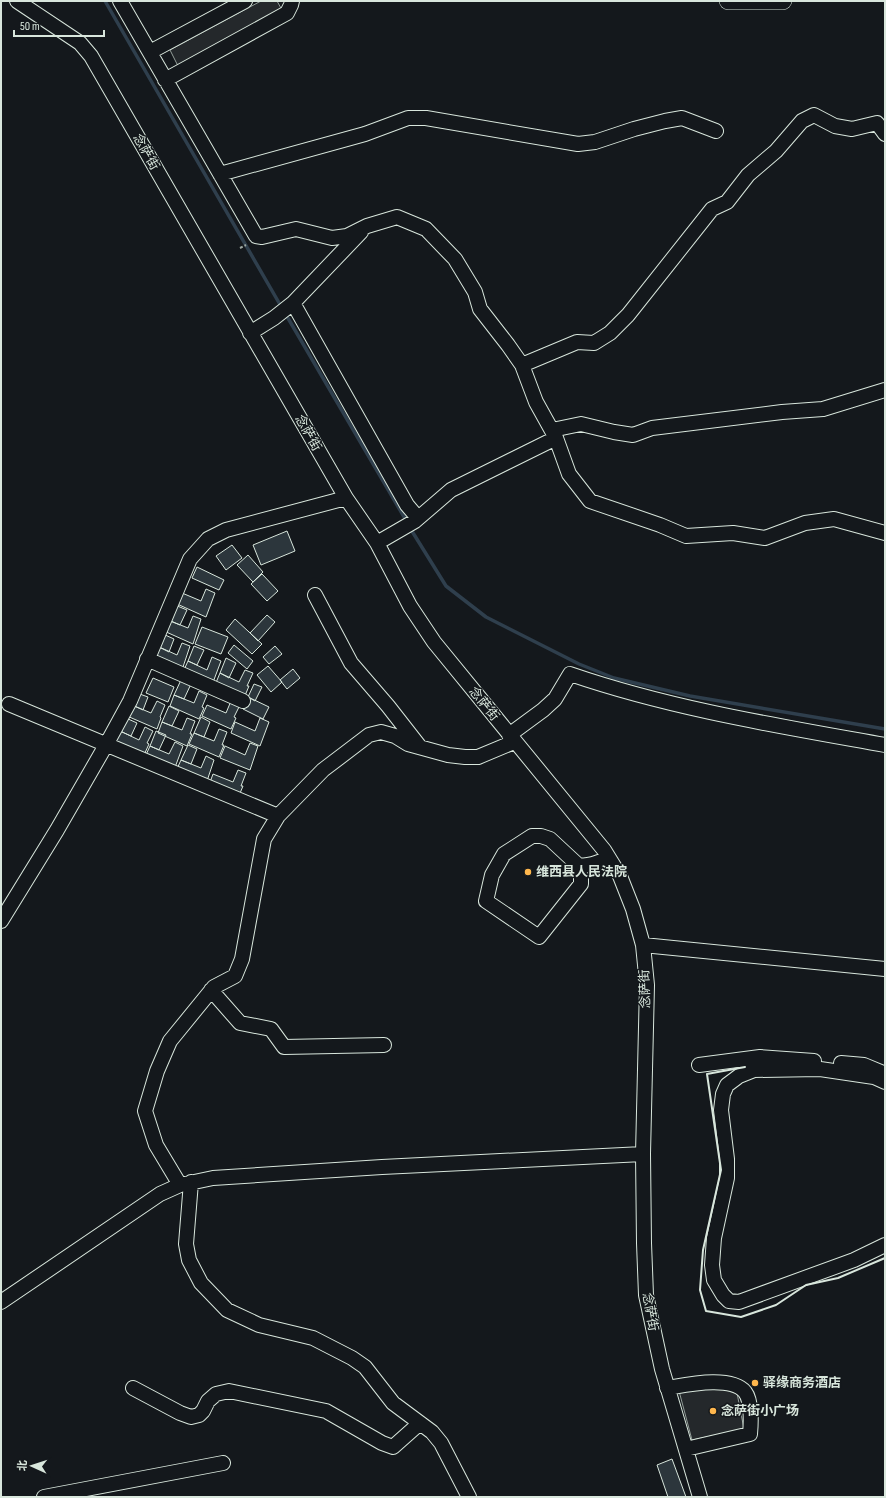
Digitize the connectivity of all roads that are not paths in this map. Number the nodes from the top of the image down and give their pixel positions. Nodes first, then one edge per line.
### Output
1 (17, 1) edge
2 (120, 1) edge
3 (245, 1) edge
4 (292, 1) edge
5 (728, 1) edge
6 (782, 1) edge
7 (150, 52) junction
8 (165, 80) junction
9 (716, 131) dead end
10 (885, 134) edge
11 (220, 174) junction
12 (367, 226) junction
13 (291, 305) junction
14 (250, 332) junction
15 (522, 365) junction
16 (885, 390) edge
17 (554, 434) junction
18 (346, 498) junction
19 (412, 523) junction
20 (885, 533) edge
21 (377, 543) junction
22 (315, 595) dead end
23 (147, 659) junction
24 (243, 701) dead end
25 (9, 704) dead end
26 (511, 739) junction
27 (885, 745) edge
28 (106, 746) junction
29 (420, 747) junction
30 (278, 816) junction
31 (608, 858) junction
32 (578, 865) junction
33 (1, 921) edge
34 (643, 945) junction
35 (885, 969) edge
36 (211, 990) junction
37 (384, 1045) dead end
38 (699, 1065) dead end
39 (885, 1074) edge
40 (885, 1082) edge
41 (643, 1154) junction
42 (186, 1184) junction
43 (885, 1246) edge
44 (1, 1302) edge
45 (132, 1388) dead end
46 (667, 1388) junction
47 (420, 1423) junction
48 (686, 1449) junction
49 (223, 1463) dead end
50 (44, 1497) edge
51 (469, 1497) edge
52 (700, 1497) edge

1 - 14 street, 念萨街
2 - 7 street
3 - 7 street
4 - 8 street
5 - 6 main road
7 - 8 street
8 - 11 street
9 - 11 street
10 - 15 street
11 - 12 street
12 - 13 street
12 - 15 street
13 - 14 street
13 - 19 street
14 - 18 street, 念萨街
15 - 17 street
16 - 17 street
17 - 19 street
17 - 20 street
18 - 21 street, 念萨街
18 - 23 street
19 - 21 street
21 - 26 street, 念萨街
22 - 29 street
23 - 24 street
23 - 28 street
25 - 28 street
26 - 27 street
26 - 29 street
26 - 31 street, 念萨街
28 - 30 street
28 - 33 street
29 - 30 street
30 - 36 street
31 - 32 street
31 - 34 street, 念萨街
32 - 32 street
34 - 35 street
34 - 41 street, 念萨街
36 - 37 street
36 - 42 street
38 - 39 street
40 - 43 street
41 - 42 street
41 - 46 street, 念萨街
42 - 44 street
42 - 47 street
45 - 47 street
46 - 48 street, 念萨街
46 - 48 street
47 - 51 street
48 - 52 street, 念萨街
49 - 50 street

